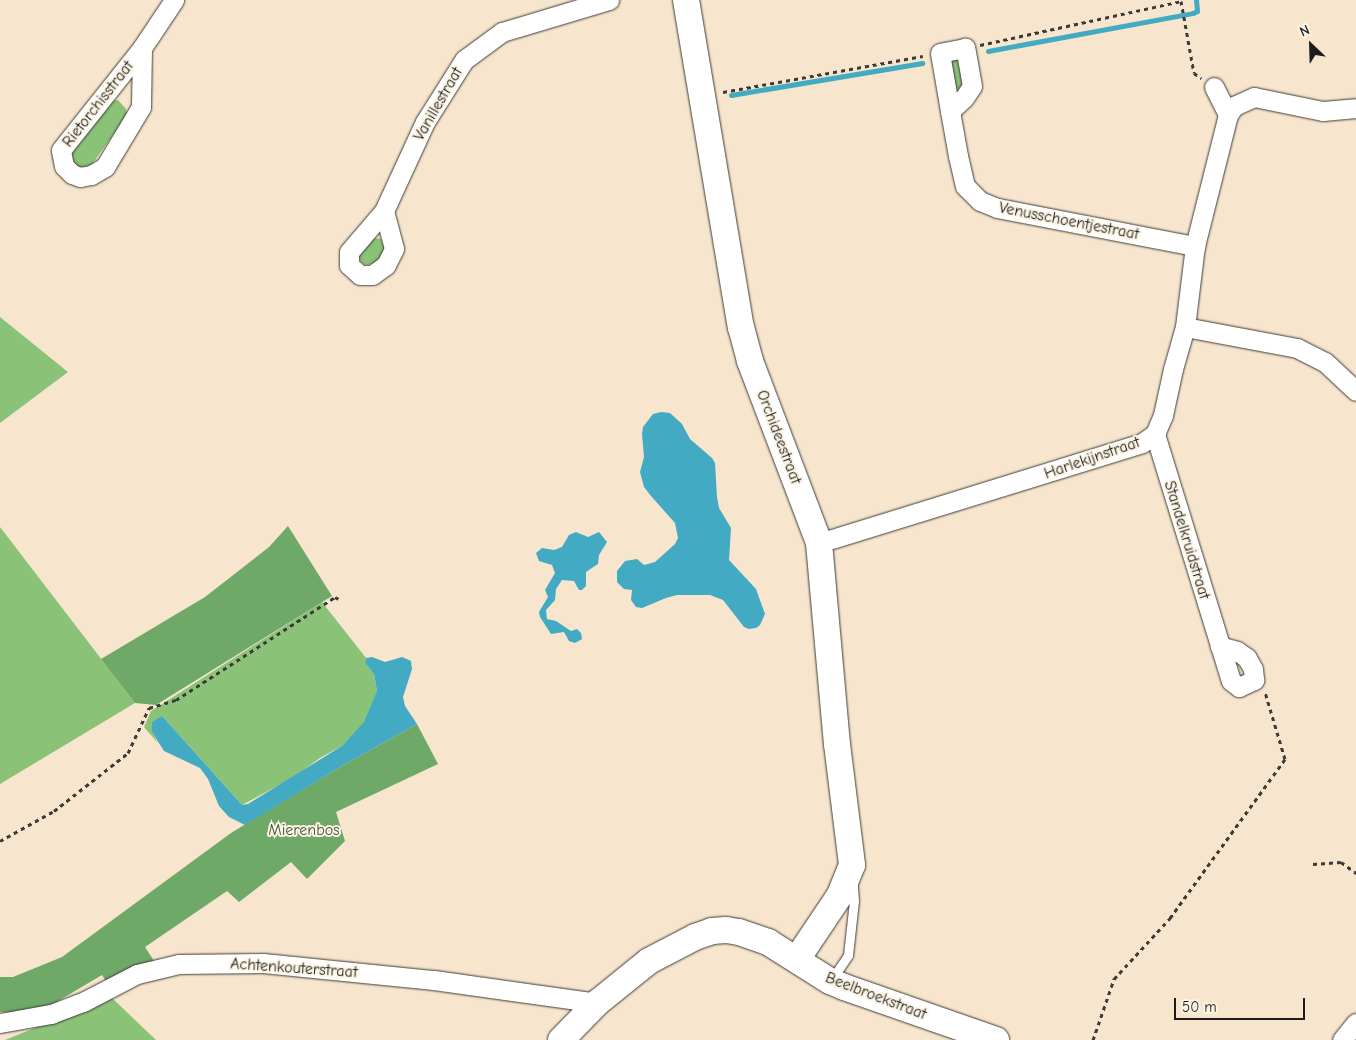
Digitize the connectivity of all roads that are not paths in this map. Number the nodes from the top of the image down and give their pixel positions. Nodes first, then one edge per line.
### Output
1 (174, 0) edge
2 (609, 0) edge
3 (686, 0) edge
4 (142, 48) junction
5 (1214, 87) road end
6 (1356, 108) edge
7 (950, 111) junction
8 (1231, 111) junction
9 (384, 211) dead end
10 (1196, 246) junction
11 (1185, 327) junction
12 (1356, 391) edge
13 (1154, 434) junction
14 (819, 544) junction
15 (1254, 680) road end
16 (850, 875) junction
17 (797, 959) junction
18 (830, 981) junction
19 (597, 1003) junction
20 (0, 1023) edge
21 (1356, 1023) edge
22 (561, 1040) edge
23 (996, 1040) edge
24 (1342, 1040) edge

1 - 4 street, Rietorchisstraat
2 - 9 street, Vanillestraat
3 - 14 street, Orchideestraat
4 - 4 street, Rietorchisstraat
5 - 8 street
6 - 8 street
7 - 7 street, Venusschoentjestraat
7 - 10 street, Venusschoentjestraat
8 - 10 street, Harlekijnstraat
10 - 11 street, Harlekijnstraat
11 - 12 street
11 - 13 street, Harlekijnstraat
13 - 14 street, Harlekijnstraat
13 - 15 street, Standelkruidstraat
14 - 16 street, Orchideestraat
16 - 17 street, Orchideestraat
16 - 18 lane, Orchideestraat
17 - 18 street, Beelbroekstraat
17 - 19 street, Beelbroekstraat
18 - 23 street, Beelbroekstraat
19 - 20 street, Achtenkouterstraat
19 - 22 street, Beelbroekstraat
21 - 24 street

